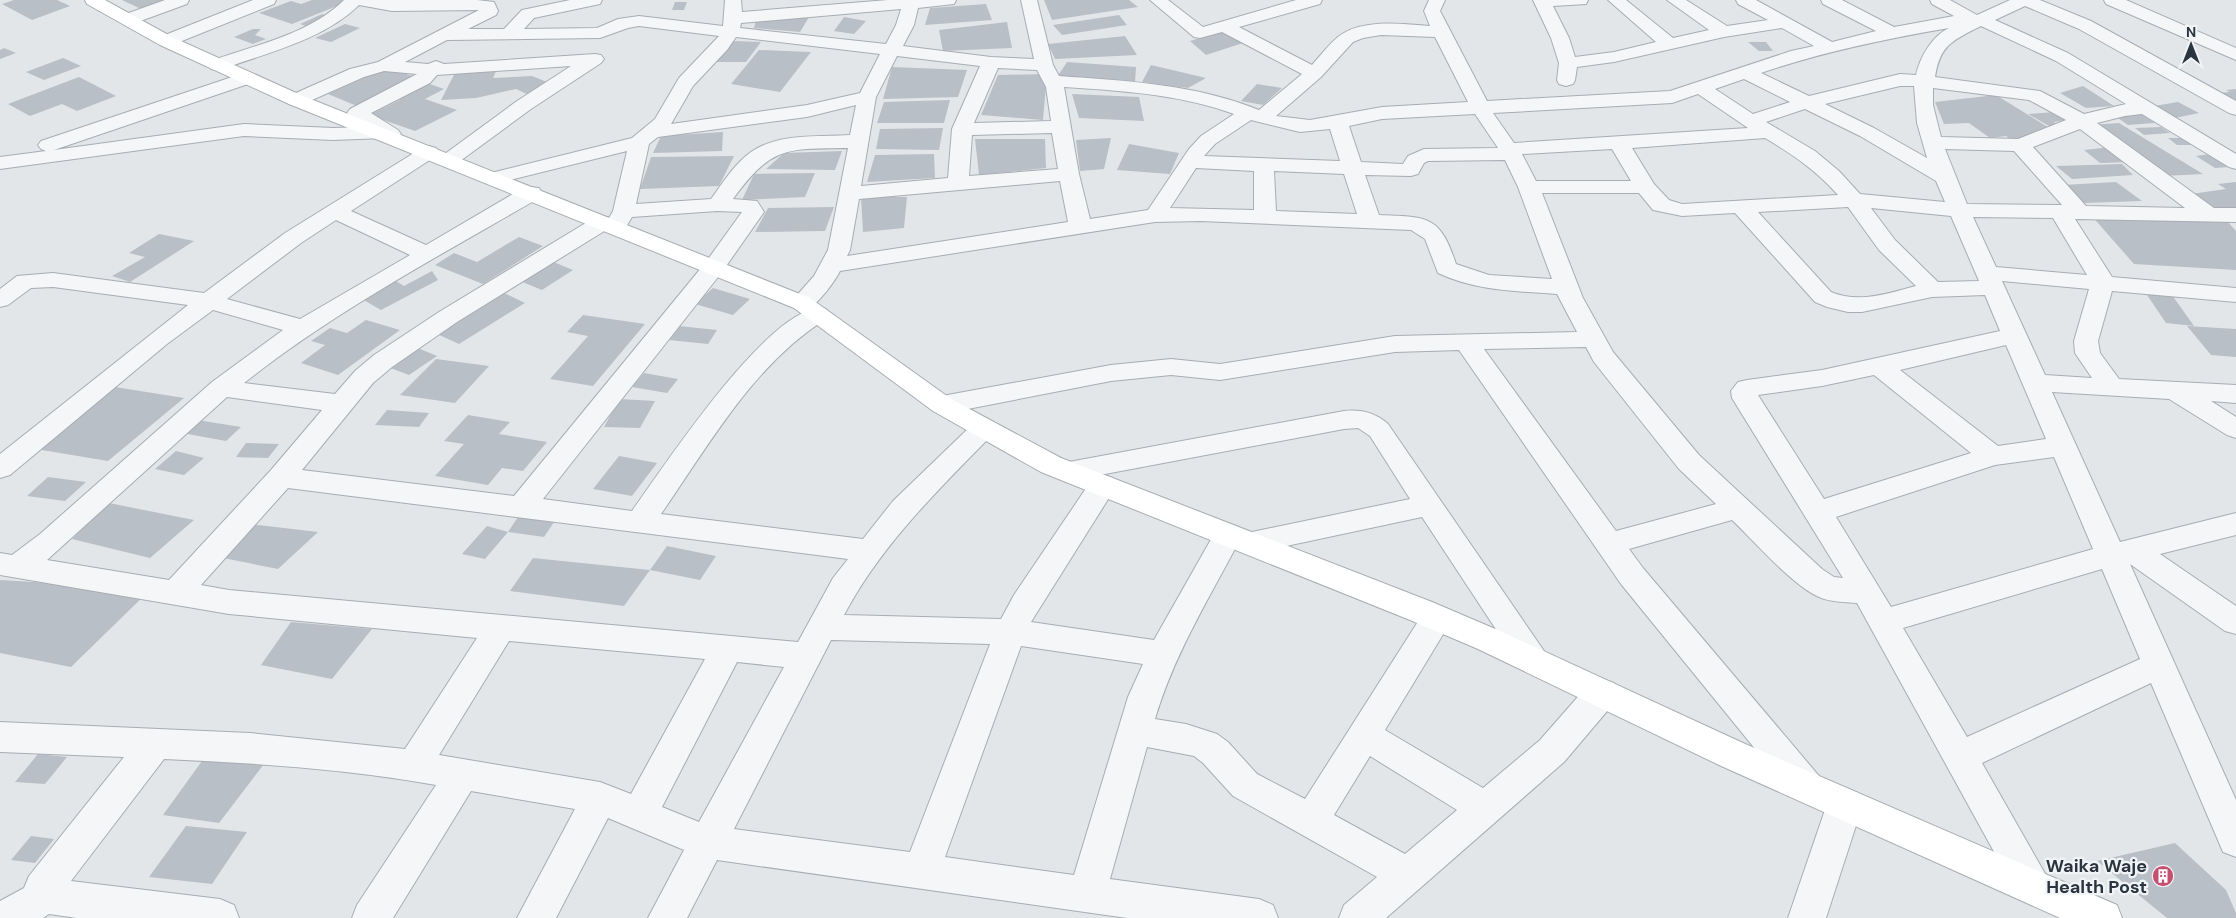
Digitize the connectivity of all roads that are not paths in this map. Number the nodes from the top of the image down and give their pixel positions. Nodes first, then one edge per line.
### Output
1 (94, 0) edge
2 (181, 0) edge
3 (268, 0) edge
4 (354, 0) edge
5 (360, 0) edge
6 (594, 0) edge
7 (948, 0) edge
8 (1028, 0) edge
9 (1158, 0) edge
10 (1314, 0) edge
11 (1436, 0) edge
12 (1580, 0) edge
13 (1616, 0) edge
14 (1674, 0) edge
15 (1744, 0) edge
16 (1829, 0) edge
17 (1938, 0) edge
18 (2025, 0) edge
19 (2112, 0) edge
20 (1542, 1) edge
21 (910, 2) edge
22 (733, 17) edge
23 (129, 19) junction
24 (1976, 20) junction
25 (1783, 23) junction
26 (1223, 26) junction
27 (600, 32) junction
28 (1442, 32) junction
29 (1724, 32) junction
30 (1892, 33) junction
31 (466, 34) junction
32 (442, 35) junction
33 (508, 35) junction
34 (166, 41) junction
35 (1670, 45) junction
36 (1829, 47) junction
37 (893, 50) junction
38 (2236, 55) edge
39 (595, 59) junction
40 (991, 62) junction
41 (1568, 63) junction
42 (217, 65) junction
43 (384, 66) junction
44 (432, 70) junction
45 (1744, 72) junction
46 (1048, 73) junction
47 (1314, 73) junction
48 (247, 78) junction
49 (1923, 81) junction
50 (1566, 82) dead end
51 (1701, 88) junction
52 (867, 97) junction
53 (296, 100) junction
54 (1595, 102) junction
55 (1805, 104) junction
56 (2147, 108) junction
57 (1481, 109) junction
58 (2236, 109) edge
59 (1255, 115) junction
60 (2082, 121) junction
61 (1338, 123) junction
62 (1060, 127) junction
63 (1760, 127) junction
64 (962, 129) junction
65 (645, 137) junction
66 (859, 141) junction
67 (1624, 142) junction
68 (1933, 143) junction
69 (2020, 145) junction
70 (416, 147) junction
71 (1305, 147) junction
72 (2227, 150) edge
73 (1510, 152) junction
74 (1189, 162) junction
75 (0, 163) edge
76 (2236, 163) edge
77 (1264, 167) junction
78 (1353, 169) junction
79 (1069, 174) junction
80 (1945, 177) junction
81 (494, 178) junction
82 (958, 184) junction
83 (1529, 187) junction
84 (1645, 187) junction
85 (850, 192) junction
86 (531, 193) junction
87 (1854, 200) junction
88 (717, 205) junction
89 (1742, 208) junction
90 (1959, 210) junction
91 (335, 212) junction
92 (2071, 213) junction
93 (1156, 215) junction
94 (2209, 215) junction
95 (2235, 216) edge
96 (1265, 217) junction
97 (613, 221) junction
98 (1370, 221) junction
99 (1080, 226) junction
100 (427, 254) junction
101 (832, 265) junction
102 (714, 267) junction
103 (1990, 281) junction
104 (2103, 282) junction
105 (1567, 287) junction
106 (1933, 290) junction
107 (2236, 295) edge
108 (0, 300) edge
109 (209, 301) junction
110 (810, 308) junction
111 (303, 328) junction
112 (2014, 335) junction
113 (1593, 339) junction
114 (1465, 342) junction
115 (1879, 366) junction
116 (2035, 383) junction
117 (2111, 387) junction
118 (221, 388) junction
119 (2176, 391) junction
120 (2236, 394) edge
121 (342, 404) junction
122 (942, 405) junction
123 (984, 428) junction
124 (2236, 429) edge
125 (2063, 446) junction
126 (10, 450) edge
127 (1993, 456) junction
128 (0, 468) edge
129 (1068, 472) junction
130 (281, 477) junction
131 (1103, 485) junction
132 (1429, 505) junction
133 (521, 507) junction
134 (1738, 508) junction
135 (1818, 512) junction
136 (639, 523) junction
137 (2236, 524) edge
138 (1239, 539) junction
139 (1609, 544) junction
140 (870, 552) junction
141 (2121, 553) junction
142 (8, 566) edge
143 (1866, 592) junction
144 (176, 593) junction
145 (1437, 618) junction
146 (1883, 622) junction
147 (2236, 622) edge
148 (822, 627) junction
149 (500, 628) junction
150 (1010, 632) junction
151 (728, 648) junction
152 (1163, 654) junction
153 (807, 656) junction
154 (1533, 660) junction
155 (2159, 665) junction
156 (1602, 693) junction
157 (1135, 731) junction
158 (1364, 736) junction
159 (0, 737) edge
160 (156, 743) junction
161 (1959, 757) junction
162 (413, 766) junction
163 (463, 774) junction
164 (1807, 787) junction
165 (600, 798) junction
166 (1844, 804) junction
167 (1486, 809) junction
168 (638, 814) junction
169 (1311, 821) junction
170 (2236, 840) edge
171 (707, 842) junction
172 (921, 871) junction
173 (1409, 875) junction
174 (2033, 886) junction
175 (1087, 894) junction
176 (46, 896) junction
177 (205, 917) edge
178 (6, 918) edge
179 (371, 918) edge
180 (536, 918) edge
181 (666, 918) edge
182 (1259, 918) edge
183 (1358, 918) edge
184 (1807, 918) edge
185 (2103, 918) edge

1 - 23 street
2 - 23 street
3 - 34 street
4 - 42 street
5 - 32 street
6 - 33 street
7 - 21 street
8 - 46 street
9 - 26 street
10 - 26 street
11 - 28 street
12 - 20 street
13 - 35 street
14 - 29 street
15 - 25 street
16 - 30 street
17 - 24 street
18 - 24 street
18 - 58 street
19 - 38 street
20 - 41 street
21 - 22 street
21 - 37 street
22 - 27 street
22 - 37 street
22 - 65 street
23 - 34 street
24 - 30 street
24 - 49 street
24 - 56 street
25 - 29 street
25 - 36 street
26 - 47 street
27 - 33 street
27 - 39 street
28 - 47 street
28 - 57 street
29 - 35 street
30 - 36 street
31 - 32 street
31 - 33 street
31 - 44 street
32 - 43 street
34 - 42 street
35 - 41 street
36 - 45 street
37 - 40 street
37 - 52 street
39 - 44 street
39 - 70 street
40 - 46 street
40 - 64 street
41 - 50 street
42 - 48 street
43 - 44 street
43 - 53 street
44 - 70 street
45 - 51 street
45 - 55 street
46 - 59 street
46 - 62 street
47 - 59 street
48 - 53 street
48 - 75 street
49 - 55 street
49 - 60 street
49 - 68 street
51 - 54 street
51 - 63 street
52 - 65 street
52 - 66 street
53 - 70 street
54 - 57 street
54 - 67 street
55 - 63 street
55 - 80 street
56 - 60 street
56 - 72 street
57 - 61 street
57 - 73 street
59 - 71 street
59 - 74 street
60 - 69 street
60 - 94 street
61 - 71 street
61 - 78 street
62 - 64 street
62 - 79 street
63 - 67 street
63 - 87 street
64 - 82 street
65 - 81 street
65 - 97 street
66 - 85 street
66 - 88 street
67 - 73 street
67 - 84 street
68 - 69 street
68 - 80 street
69 - 92 street
70 - 75 street
70 - 81 street
70 - 91 street
71 - 77 street
71 - 78 street
72 - 76 street
73 - 78 street
73 - 83 street
74 - 77 street
74 - 93 street
77 - 96 street
78 - 98 street
79 - 82 street
79 - 99 street
80 - 90 street
81 - 86 street
82 - 85 street
83 - 84 street
83 - 105 street
84 - 89 street
85 - 101 street
86 - 97 street
86 - 100 street
87 - 89 street
87 - 90 street
87 - 106 street
88 - 97 street
88 - 102 street
89 - 106 street
90 - 92 street
90 - 103 street
91 - 100 street
91 - 109 street
92 - 94 street
92 - 104 street
93 - 96 street
93 - 99 street
94 - 95 street
96 - 98 street
97 - 102 street
97 - 121 street
98 - 105 street
99 - 101 street
100 - 111 street
101 - 110 street
102 - 110 street
102 - 133 street
103 - 104 street
103 - 106 street
103 - 112 street
104 - 107 street
104 - 117 street
105 - 113 street
108 - 109 street
109 - 111 street
109 - 126 street
110 - 122 street
110 - 136 street
111 - 118 street
112 - 115 street
112 - 116 street
113 - 114 street
113 - 134 street
114 - 122 street
114 - 139 street
115 - 127 street
115 - 135 street
116 - 117 street
116 - 125 street
117 - 119 street
118 - 121 street
118 - 142 street
119 - 120 street
119 - 124 street
121 - 130 street
122 - 123 street
123 - 129 street
123 - 140 street
125 - 127 street
125 - 141 street
126 - 128 street
127 - 135 street
129 - 131 street
129 - 132 street
130 - 133 street
130 - 144 street
131 - 138 street
131 - 150 street
132 - 138 street
132 - 154 street
133 - 136 street
134 - 139 street
134 - 143 street
135 - 143 street
136 - 140 street
137 - 141 street
138 - 145 street
138 - 152 street
139 - 164 street
140 - 148 street
141 - 146 street
141 - 147 street
141 - 155 street
142 - 144 street
143 - 146 street
144 - 149 street
145 - 154 street
145 - 158 street
146 - 161 street
148 - 150 street
148 - 153 street
149 - 151 street
149 - 162 street
150 - 152 street
150 - 172 street
151 - 153 street
151 - 168 street
152 - 157 street
153 - 171 street
154 - 156 street
155 - 161 street
155 - 170 street
156 - 164 street
156 - 167 street
157 - 169 street
157 - 175 street
158 - 167 street
158 - 169 street
159 - 160 street
160 - 162 street
160 - 176 street
161 - 174 street
162 - 163 street
163 - 165 street
163 - 179 street
164 - 166 street
165 - 168 street
165 - 180 street
166 - 174 street
166 - 184 street
167 - 173 street
168 - 171 street
169 - 173 street
171 - 172 street
171 - 181 street
172 - 175 street
173 - 183 street
174 - 185 street
175 - 182 street
176 - 177 street
176 - 178 street

